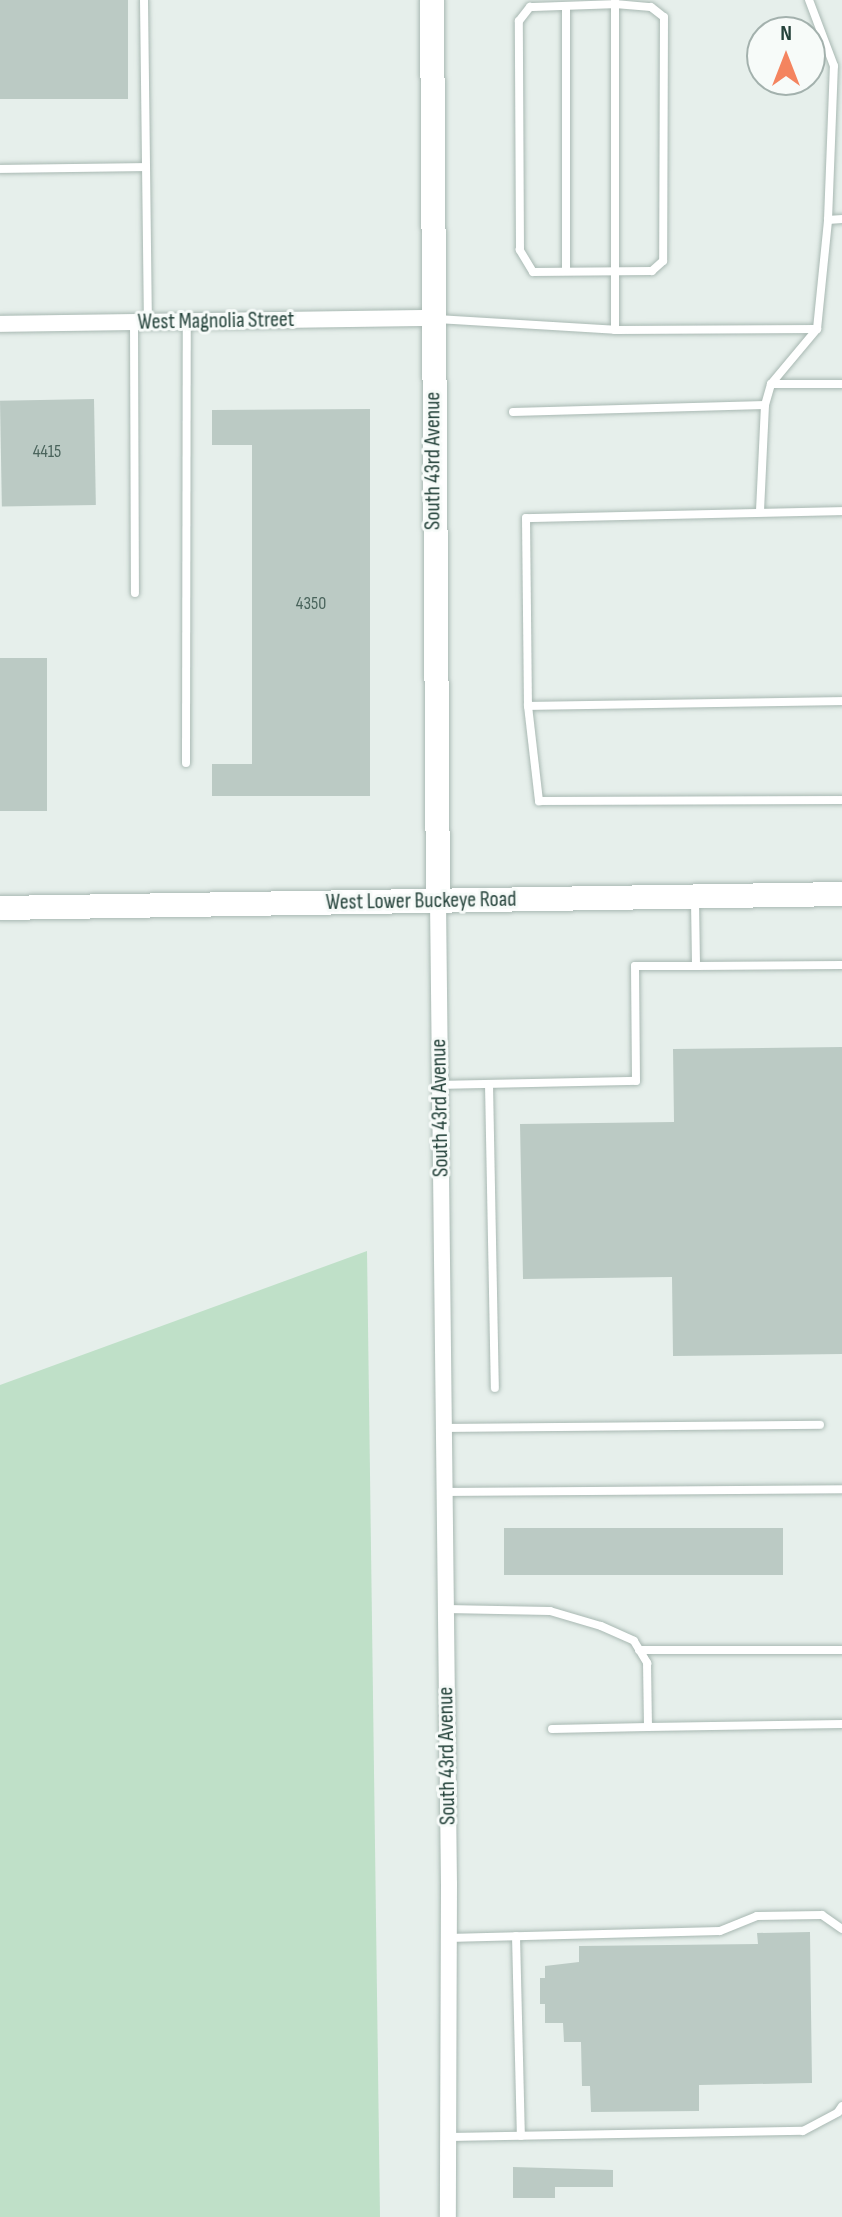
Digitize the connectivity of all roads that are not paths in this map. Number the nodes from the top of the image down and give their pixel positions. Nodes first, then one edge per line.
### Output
1 (144, 0) edge
2 (432, 0) edge
3 (809, 0) edge
4 (615, 2) edge
5 (566, 6) junction
6 (838, 66) edge
7 (146, 167) junction
8 (0, 169) edge
9 (842, 219) edge
10 (828, 220) junction
11 (566, 271) junction
12 (616, 271) junction
13 (432, 318) junction
14 (187, 321) junction
15 (141, 322) junction
16 (0, 324) edge
17 (817, 329) junction
18 (615, 330) junction
19 (771, 384) junction
20 (842, 384) edge
21 (765, 405) junction
22 (513, 412) dead end
23 (760, 511) junction
24 (842, 511) edge
25 (135, 593) dead end
26 (842, 701) edge
27 (528, 706) junction
28 (186, 763) dead end
29 (842, 800) edge
30 (842, 894) edge
31 (695, 897) junction
32 (438, 901) junction
33 (0, 908) edge
34 (842, 965) edge
35 (696, 966) junction
36 (489, 1084) junction
37 (440, 1085) junction
38 (495, 1388) dead end
39 (820, 1425) dead end
40 (443, 1428) junction
41 (842, 1489) edge
42 (444, 1492) junction
43 (446, 1609) junction
44 (639, 1650) junction
45 (842, 1650) edge
46 (842, 1724) edge
47 (648, 1727) junction
48 (552, 1729) dead end
49 (842, 1929) edge
50 (516, 1936) junction
51 (448, 1938) junction
52 (842, 2106) edge
53 (521, 2136) junction
54 (448, 2137) junction
55 (448, 2217) edge

1 - 7 lane
2 - 13 main road, South 43rd Avenue
3 - 6 lane
4 - 5 lane
4 - 12 lane
4 - 12 lane
5 - 11 lane
5 - 11 lane
6 - 10 lane
7 - 8 lane
7 - 15 lane
9 - 10 lane
10 - 17 lane
11 - 12 lane
12 - 18 lane
13 - 14 street, West Magnolia Street
13 - 18 lane
13 - 32 main road, South 43rd Avenue
14 - 15 street, West Magnolia Street
14 - 28 lane
15 - 16 street, West Magnolia Street
15 - 25 lane
17 - 18 lane
17 - 19 lane
19 - 20 lane
19 - 21 lane
21 - 22 lane
21 - 23 lane
23 - 24 lane
23 - 27 lane
26 - 27 lane
27 - 29 lane
30 - 31 main road, West Lower Buckeye Road
31 - 32 main road, West Lower Buckeye Road
31 - 35 lane
32 - 33 main road, West Lower Buckeye Road
32 - 37 street, South 43rd Avenue
34 - 35 lane
35 - 36 lane
36 - 37 lane
36 - 38 lane
37 - 40 street, South 43rd Avenue
39 - 40 lane
40 - 42 street, South 43rd Avenue
41 - 42 lane
42 - 43 street, South 43rd Avenue
43 - 44 lane
43 - 51 street, South 43rd Avenue
44 - 45 lane
44 - 47 lane
46 - 47 lane
47 - 48 lane
49 - 50 lane
50 - 51 lane
50 - 53 lane
51 - 54 street, South 43rd Avenue
52 - 53 lane
53 - 54 lane
54 - 55 street, South 43rd Avenue

